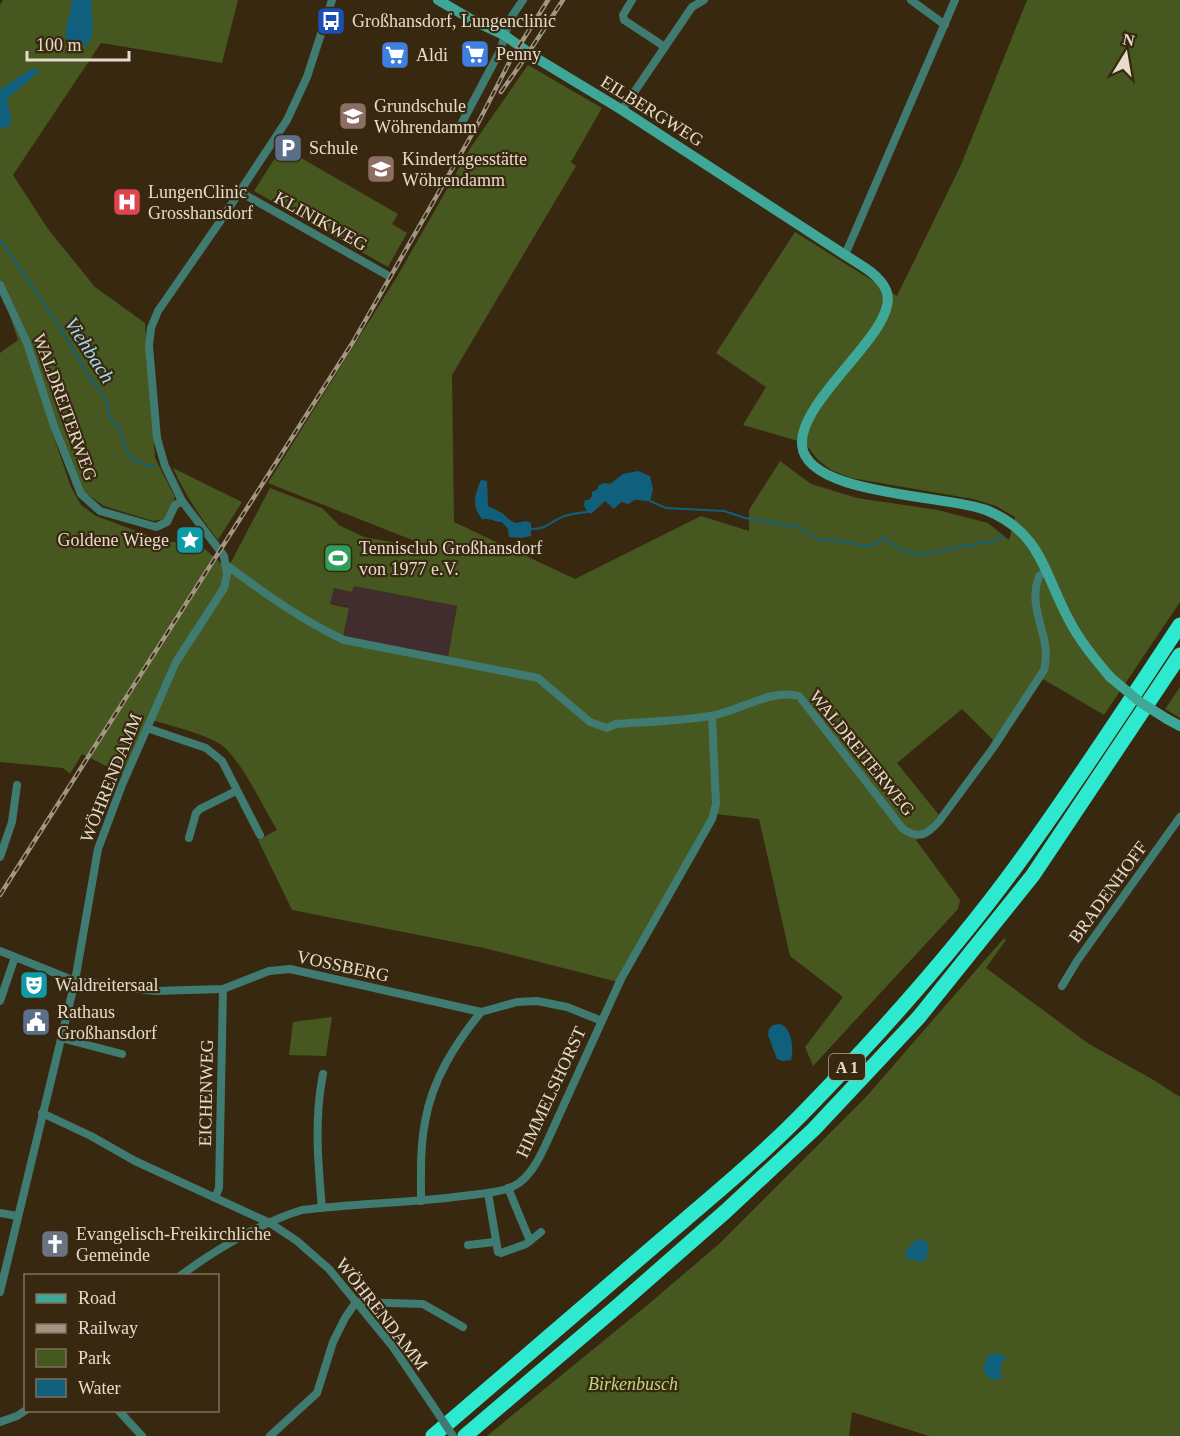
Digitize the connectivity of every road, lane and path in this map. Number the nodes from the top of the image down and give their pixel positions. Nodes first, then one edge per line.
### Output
1 (332, 0) edge
2 (438, 0) edge
3 (523, 0) edge
4 (632, 0) edge
5 (704, 0) edge
6 (911, 0) edge
7 (955, 0) edge
8 (945, 25) junction
9 (504, 35) junction
10 (665, 48) junction
11 (622, 110) junction
12 (458, 130) dead end
13 (240, 192) junction
14 (845, 255) junction
15 (387, 275) dead end
16 (0, 285) edge
17 (182, 501) junction
18 (225, 564) junction
19 (1047, 571) junction
20 (1180, 625) edge
21 (1180, 655) edge
22 (712, 716) junction
23 (1180, 726) edge
24 (147, 728) junction
25 (17, 785) dead end
26 (236, 791) junction
27 (1180, 817) edge
28 (260, 835) dead end
29 (189, 838) dead end
30 (0, 857) edge
31 (0, 951) edge
32 (15, 957) junction
33 (75, 981) junction
34 (1062, 986) dead end
35 (223, 989) junction
36 (0, 1001) edge
37 (481, 1012) junction
38 (602, 1021) junction
39 (61, 1038) junction
40 (122, 1054) dead end
41 (323, 1074) dead end
42 (42, 1113) junction
43 (508, 1188) junction
44 (488, 1193) junction
45 (215, 1198) junction
46 (421, 1201) junction
47 (322, 1208) junction
48 (0, 1213) edge
49 (17, 1216) junction
50 (270, 1223) junction
51 (541, 1232) dead end
52 (530, 1240) junction
53 (495, 1242) junction
54 (468, 1245) dead end
55 (182, 1274) edge
56 (0, 1292) edge
57 (356, 1302) junction
58 (463, 1328) dead end
59 (24, 1411) edge
60 (120, 1412) edge
61 (0, 1422) edge
62 (142, 1436) edge
63 (270, 1436) edge
64 (433, 1436) edge
65 (453, 1436) edge
66 (465, 1436) edge

1 - 13 street
2 - 9 main road, EILBERGWEG
3 - 9 street
4 - 10 street
5 - 10 street
6 - 8 street
7 - 8 street
8 - 14 street
9 - 11 main road, EILBERGWEG
9 - 12 street
10 - 11 street
11 - 14 main road, EILBERGWEG
13 - 15 street, KLINIKWEG
13 - 17 street
14 - 19 main road, EILBERGWEG
16 - 17 street, WALDREITERWEG
17 - 18 street
18 - 22 street, WALDREITERWEG
18 - 24 street, WÖHRENDAMM
19 - 22 street, WALDREITERWEG
19 - 23 main road, bridge
20 - 64 highway, A 1
21 - 66 highway, A 1
22 - 38 street, HIMMELSHORST
24 - 26 street
24 - 33 street, WÖHRENDAMM
25 - 30 street
26 - 28 street
26 - 29 street
27 - 34 street, BRADENHOFF
31 - 32 street, VOSSBERG
32 - 33 street, VOSSBERG
32 - 36 street
33 - 35 street, VOSSBERG
33 - 39 street, WÖHRENDAMM
35 - 37 street, VOSSBERG
35 - 45 street, EICHENWEG
37 - 38 street, VOSSBERG
37 - 46 street
38 - 43 street, HIMMELSHORST
39 - 40 street
39 - 42 street, WÖHRENDAMM
41 - 47 street
42 - 45 street, WÖHRENDAMM
42 - 49 street
43 - 44 street, HIMMELSHORST
43 - 52 street
44 - 46 street, HIMMELSHORST
44 - 53 street
45 - 50 street, WÖHRENDAMM
46 - 47 street, HIMMELSHORST
47 - 50 street, HIMMELSHORST
48 - 49 street
49 - 56 street
50 - 55 street, HIMMELSHORST
50 - 57 street, WÖHRENDAMM
51 - 52 street
52 - 53 street
53 - 54 street
57 - 58 street
57 - 63 street
57 - 65 street, WÖHRENDAMM, bridge
59 - 61 street
60 - 62 street

